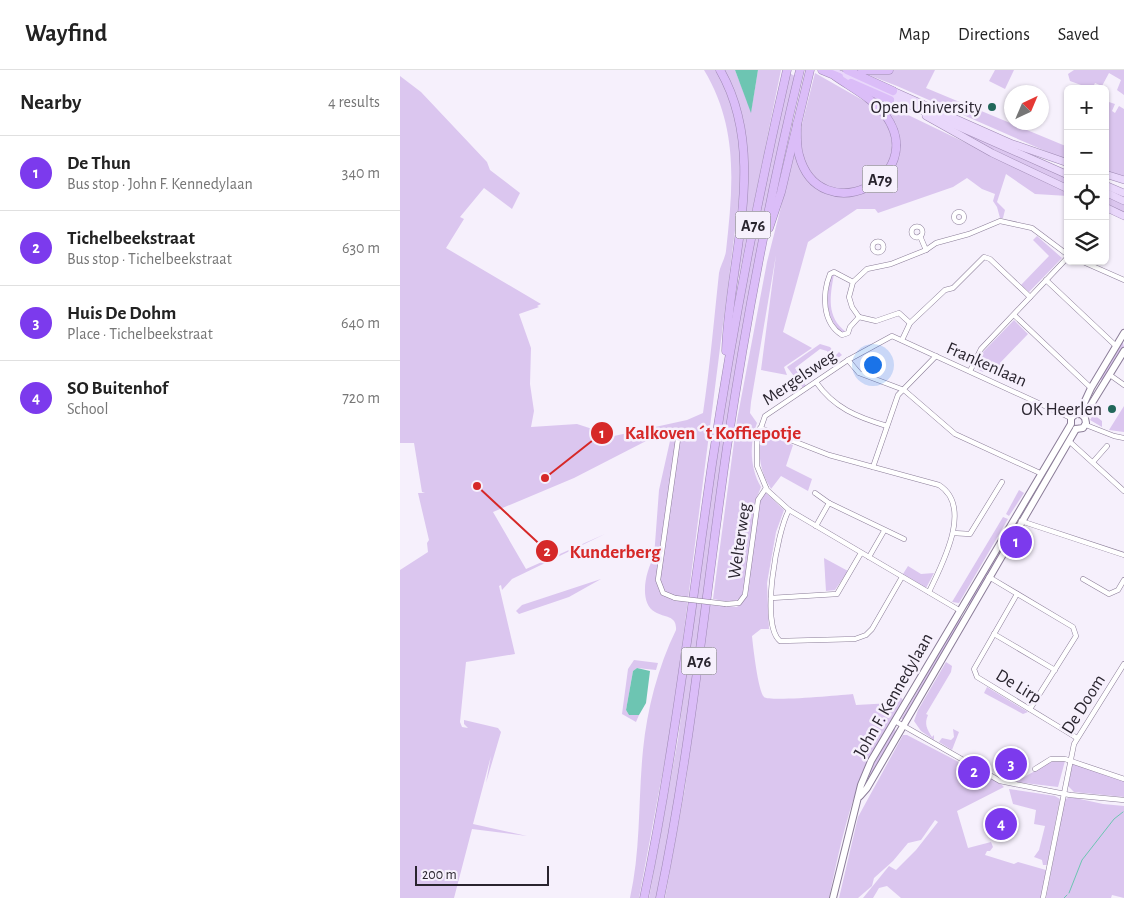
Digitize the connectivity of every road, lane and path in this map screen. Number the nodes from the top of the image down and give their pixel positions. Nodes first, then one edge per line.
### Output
1 (720, 70) edge
2 (810, 70) edge
3 (822, 70) edge
4 (847, 70) edge
5 (862, 70) edge
6 (889, 70) edge
7 (787, 71) edge
8 (799, 73) edge
9 (834, 73) edge
10 (893, 91) joint
11 (890, 100) joint
12 (926, 116) junction
13 (797, 124) junction
14 (986, 139) junction
15 (1010, 143) junction
16 (1064, 162) edge
17 (1064, 166) edge
18 (1066, 175) edge
19 (1108, 175) edge
20 (1124, 180) edge
21 (1064, 187) edge
22 (1109, 187) edge
23 (1124, 193) edge
24 (1109, 194) edge
25 (1124, 201) edge
26 (1109, 209) edge
27 (1124, 216) edge
28 (959, 222) dead end
29 (963, 234) junction
30 (920, 236) dead end
31 (762, 243) junction
32 (926, 250) junction
33 (880, 252) dead end
34 (1064, 253) edge
35 (1064, 260) edge
36 (884, 264) junction
37 (1090, 265) edge
38 (1046, 280) junction
39 (1124, 280) edge
40 (853, 282) junction
41 (1030, 297) junction
42 (1014, 315) junction
43 (859, 316) junction
44 (910, 323) junction
45 (1124, 333) edge
46 (890, 337) joint
47 (902, 340) junction
48 (1116, 346) junction
49 (1124, 351) edge
50 (936, 356) junction
51 (848, 360) junction
52 (970, 371) junction
53 (1110, 375) junction
54 (725, 379) junction
55 (816, 382) junction
56 (1124, 385) edge
57 (1092, 388) junction
58 (904, 390) junction
59 (1082, 415) junction
60 (1071, 421) junction
61 (1086, 425) junction
62 (887, 426) junction
63 (760, 428) junction
64 (1076, 429) junction
65 (1124, 438) edge
66 (678, 439) dead end
67 (1070, 442) junction
68 (1107, 446) dead end
69 (1093, 462) junction
70 (873, 467) junction
71 (1040, 473) junction
72 (1002, 482) dead end
73 (766, 488) junction
74 (1124, 490) edge
75 (815, 493) dead end
76 (829, 503) junction
77 (789, 510) junction
78 (1014, 518) junction
79 (1022, 521) junction
80 (816, 526) junction
81 (884, 531) junction
82 (953, 533) junction
83 (904, 539) dead end
84 (862, 553) junction
85 (1124, 555) edge
86 (869, 557) junction
87 (902, 577) junction
88 (990, 578) junction
89 (1083, 579) dead end
90 (1124, 580) edge
91 (929, 592) junction
92 (1017, 594) junction
93 (771, 598) junction
94 (959, 610) junction
95 (967, 615) junction
96 (994, 634) junction
97 (1124, 664) edge
98 (1055, 670) junction
99 (1030, 709) junction
100 (895, 721) junction
101 (902, 725) junction
102 (1077, 738) junction
103 (1070, 760) junction
104 (1035, 769) dead end
105 (1124, 779) edge
106 (1063, 794) junction
107 (859, 797) junction
108 (1124, 800) edge
109 (644, 898) edge
110 (660, 898) edge
111 (833, 898) edge
112 (1043, 898) edge

1 - 54 highway
2 - 13 highway, A76
3 - 9 highway, A79
4 - 10 highway
5 - 6 highway
7 - 54 highway, A76
8 - 31 highway, A76
9 - 11 highway, A79
9 - 13 highway, A79
9 - 14 main road, A79
10 - 15 main road
11 - 12 main road, A79
12 - 14 main road, A79
12 - 21 main road, A79
13 - 31 highway, A76
14 - 18 main road
15 - 16 main road
15 - 17 main road
19 - 20 main road
22 - 23 main road
24 - 25 main road
26 - 27 main road
28 - 29 street
29 - 32 street
29 - 34 street
30 - 32 street
31 - 110 highway, A76
32 - 36 street
33 - 36 street
35 - 38 street
36 - 40 street
37 - 39 street
38 - 41 street
38 - 48 street
40 - 43 street
40 - 43 street
41 - 42 street
41 - 44 street
42 - 52 street
42 - 57 street
43 - 44 street
44 - 47 street
45 - 48 street
46 - 47 street, Frankenlaan
46 - 51 street, Mergelsweg
47 - 50 street, Frankenlaan
48 - 57 street
49 - 53 street
50 - 52 street, Frankenlaan
50 - 58 street
51 - 55 street, Mergelsweg
51 - 58 street
52 - 60 street, Frankenlaan
53 - 56 street
53 - 59 street
54 - 109 highway, A76
55 - 62 street
55 - 63 street, Mergelsweg
57 - 59 street
58 - 62 street
58 - 71 street
59 - 60 street
59 - 61 street
60 - 64 street
60 - 71 street, John F. Kennedylaan
61 - 64 street
61 - 65 street
62 - 70 street
63 - 70 street
63 - 73 street, Mergelsweg
64 - 67 street, John F. Kennedylaan
66 - 73 street, Welterweg, bridge
67 - 69 street
67 - 79 street, John F. Kennedylaan
68 - 69 street
69 - 74 street
70 - 82 street
71 - 78 street, John F. Kennedylaan
72 - 82 street
73 - 77 street, Mergelsweg
75 - 76 street
76 - 80 street
76 - 81 street
77 - 80 street, Mergelsweg
77 - 93 street
78 - 79 street
78 - 94 street, John F. Kennedylaan
79 - 85 street
79 - 88 street, John F. Kennedylaan
80 - 84 street, Mergelsweg
81 - 83 street
81 - 86 street
82 - 91 street
84 - 86 street, Mergelsweg
84 - 93 street
86 - 87 street, Mergelsweg
87 - 91 street, Mergelsweg
87 - 93 street
88 - 92 street
88 - 95 street, John F. Kennedylaan
89 - 90 street
91 - 94 street, Mergelsweg
92 - 96 street, De Lirp
92 - 98 street
94 - 95 street
94 - 100 street, John F. Kennedylaan
95 - 101 street, John F. Kennedylaan
96 - 98 street
96 - 99 street, De Lirp
97 - 102 street, De Doom
98 - 99 street
99 - 102 street, De Lirp
100 - 101 street
100 - 107 street, John F. Kennedylaan
101 - 106 street
101 - 107 street, John F. Kennedylaan
102 - 103 street, De Doom
103 - 104 street, De Doom
103 - 105 street
103 - 106 street, De Doom
106 - 108 street
106 - 112 street, De Doom
107 - 111 street, John F. Kennedylaan

